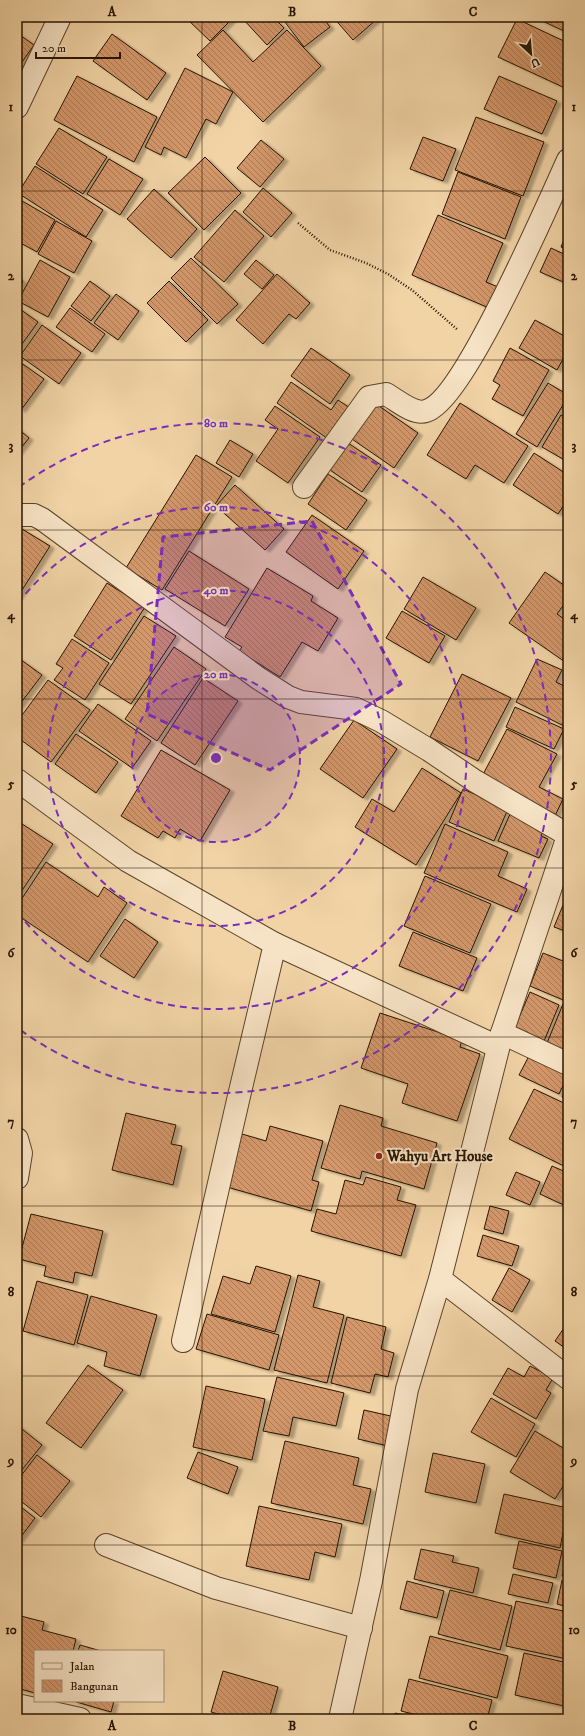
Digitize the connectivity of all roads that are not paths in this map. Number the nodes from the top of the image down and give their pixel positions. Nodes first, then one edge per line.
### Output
1 (60, 17) edge
2 (17, 108) edge
3 (568, 160) edge
4 (304, 487) dead end
5 (17, 515) edge
6 (17, 780) edge
7 (568, 835) edge
8 (275, 944) junction
9 (500, 1040) junction
10 (568, 1064) edge
11 (17, 1139) edge
12 (17, 1178) edge
13 (440, 1279) junction
14 (183, 1341) dead end
15 (568, 1378) edge
16 (106, 1545) dead end
17 (361, 1628) junction
18 (17, 1705) edge
19 (80, 1719) edge
20 (340, 1719) edge

1 - 2 street
3 - 4 street
5 - 7 street
6 - 8 street
7 - 9 street
8 - 9 street
8 - 14 street
9 - 10 street
9 - 13 street
11 - 12 street
13 - 15 street
13 - 17 street
16 - 17 street
17 - 20 street
18 - 19 street

